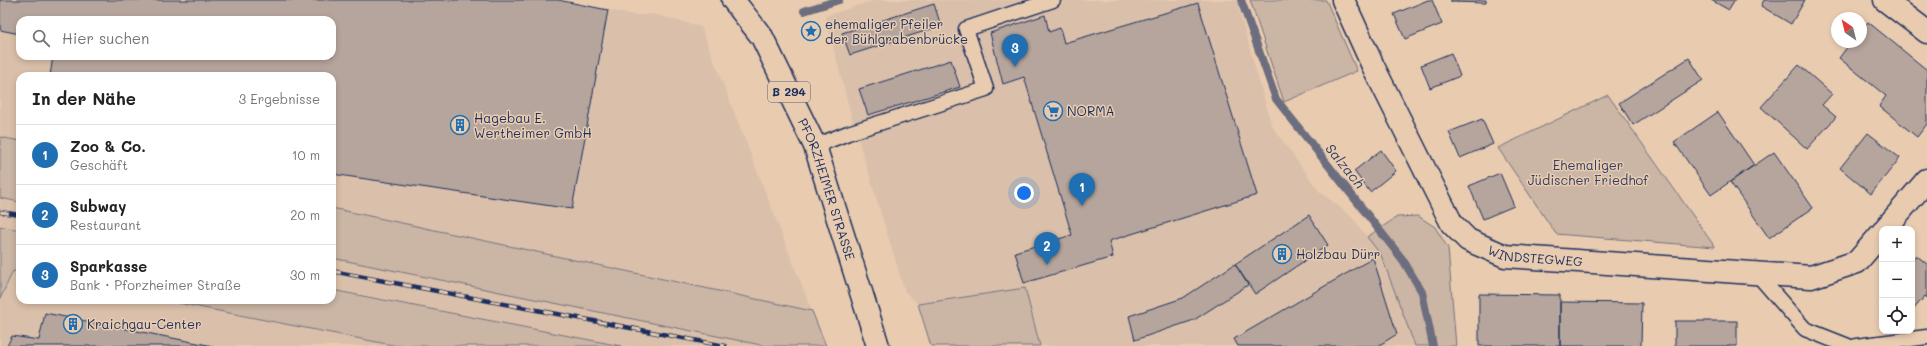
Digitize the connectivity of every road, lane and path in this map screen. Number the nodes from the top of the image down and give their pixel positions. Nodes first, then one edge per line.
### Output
1 (733, 0) edge
2 (1053, 0) edge
3 (1343, 0) edge
4 (1885, 0) edge
5 (1927, 32) edge
6 (815, 146) junction
7 (1927, 180) edge
8 (1888, 226) edge
9 (1879, 236) edge
10 (1757, 274) junction
11 (1927, 337) edge
12 (878, 346) edge
13 (1848, 346) edge
14 (1856, 346) edge

1 - 6 street, PFORZHEIMER STRASSE / B 294
2 - 6 lane
3 - 10 street, WINDSTEGWEG
4 - 5 street
6 - 12 street, PFORZHEIMER STRASSE / B 294
7 - 8 street
9 - 10 street, WINDSTEGWEG
10 - 13 lane
11 - 14 lane

